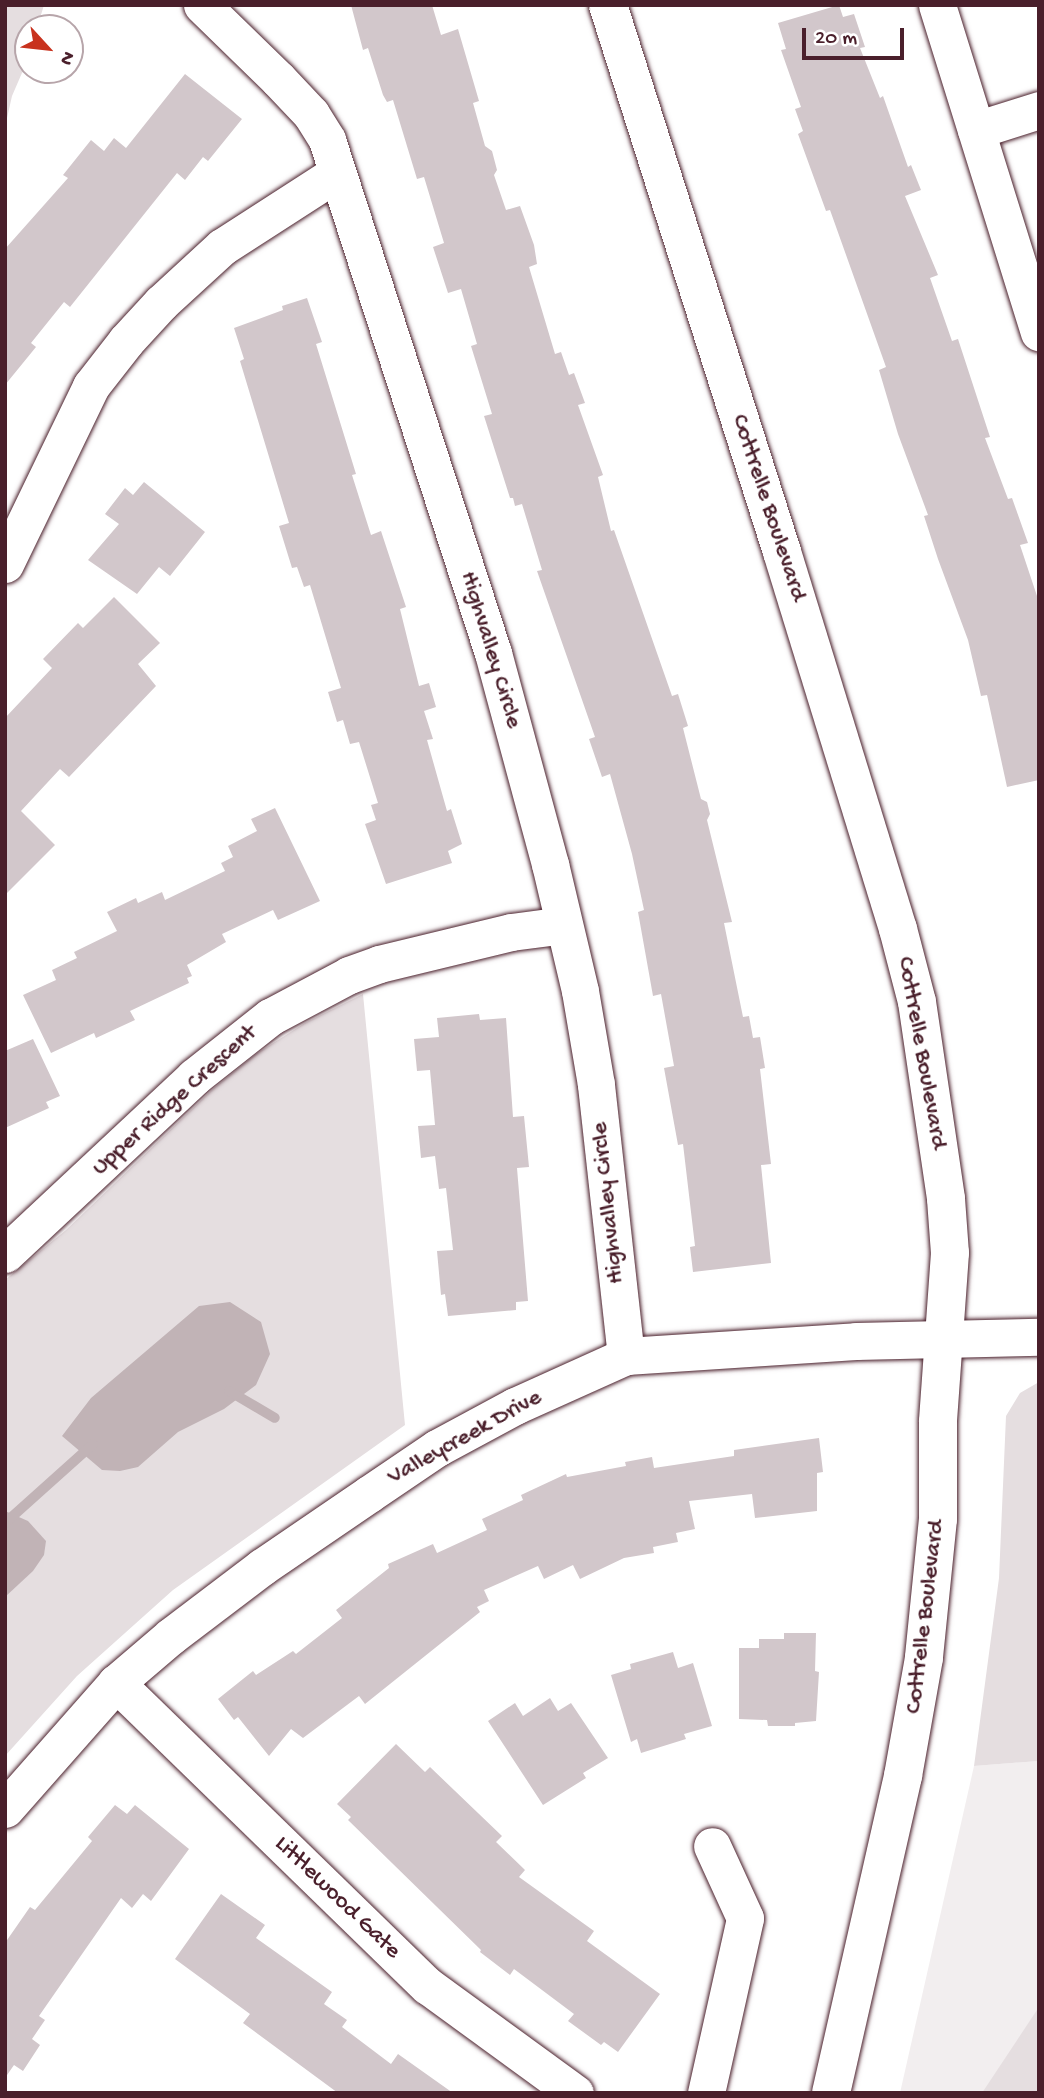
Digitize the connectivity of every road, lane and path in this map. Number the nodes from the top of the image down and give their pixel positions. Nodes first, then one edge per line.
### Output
1 (202, 5) edge
2 (608, 5) edge
3 (937, 5) edge
4 (1039, 110) edge
5 (976, 130) junction
6 (337, 173) junction
7 (1039, 332) edge
8 (5, 564) edge
9 (564, 925) junction
10 (5, 1254) edge
11 (1039, 1337) edge
12 (945, 1340) junction
13 (626, 1356) junction
14 (116, 1683) junction
15 (5, 1809) edge
16 (712, 1846) dead end
17 (575, 2093) edge
18 (706, 2093) edge
19 (831, 2093) edge

1 - 6 street, Highvalley Circle
2 - 12 main road, Cottrelle Boulevard
3 - 5 street
4 - 5 street
5 - 7 street
6 - 8 street
6 - 9 street, Highvalley Circle
9 - 10 street, Upper Ridge Crescent
9 - 13 street, Highvalley Circle
11 - 12 street, Valleycreek Drive
12 - 13 street, Valleycreek Drive
12 - 19 main road, Cottrelle Boulevard
13 - 14 street, Valleycreek Drive
14 - 15 street, Valleycreek Drive
14 - 17 street, Littlewood Gate
16 - 18 street

